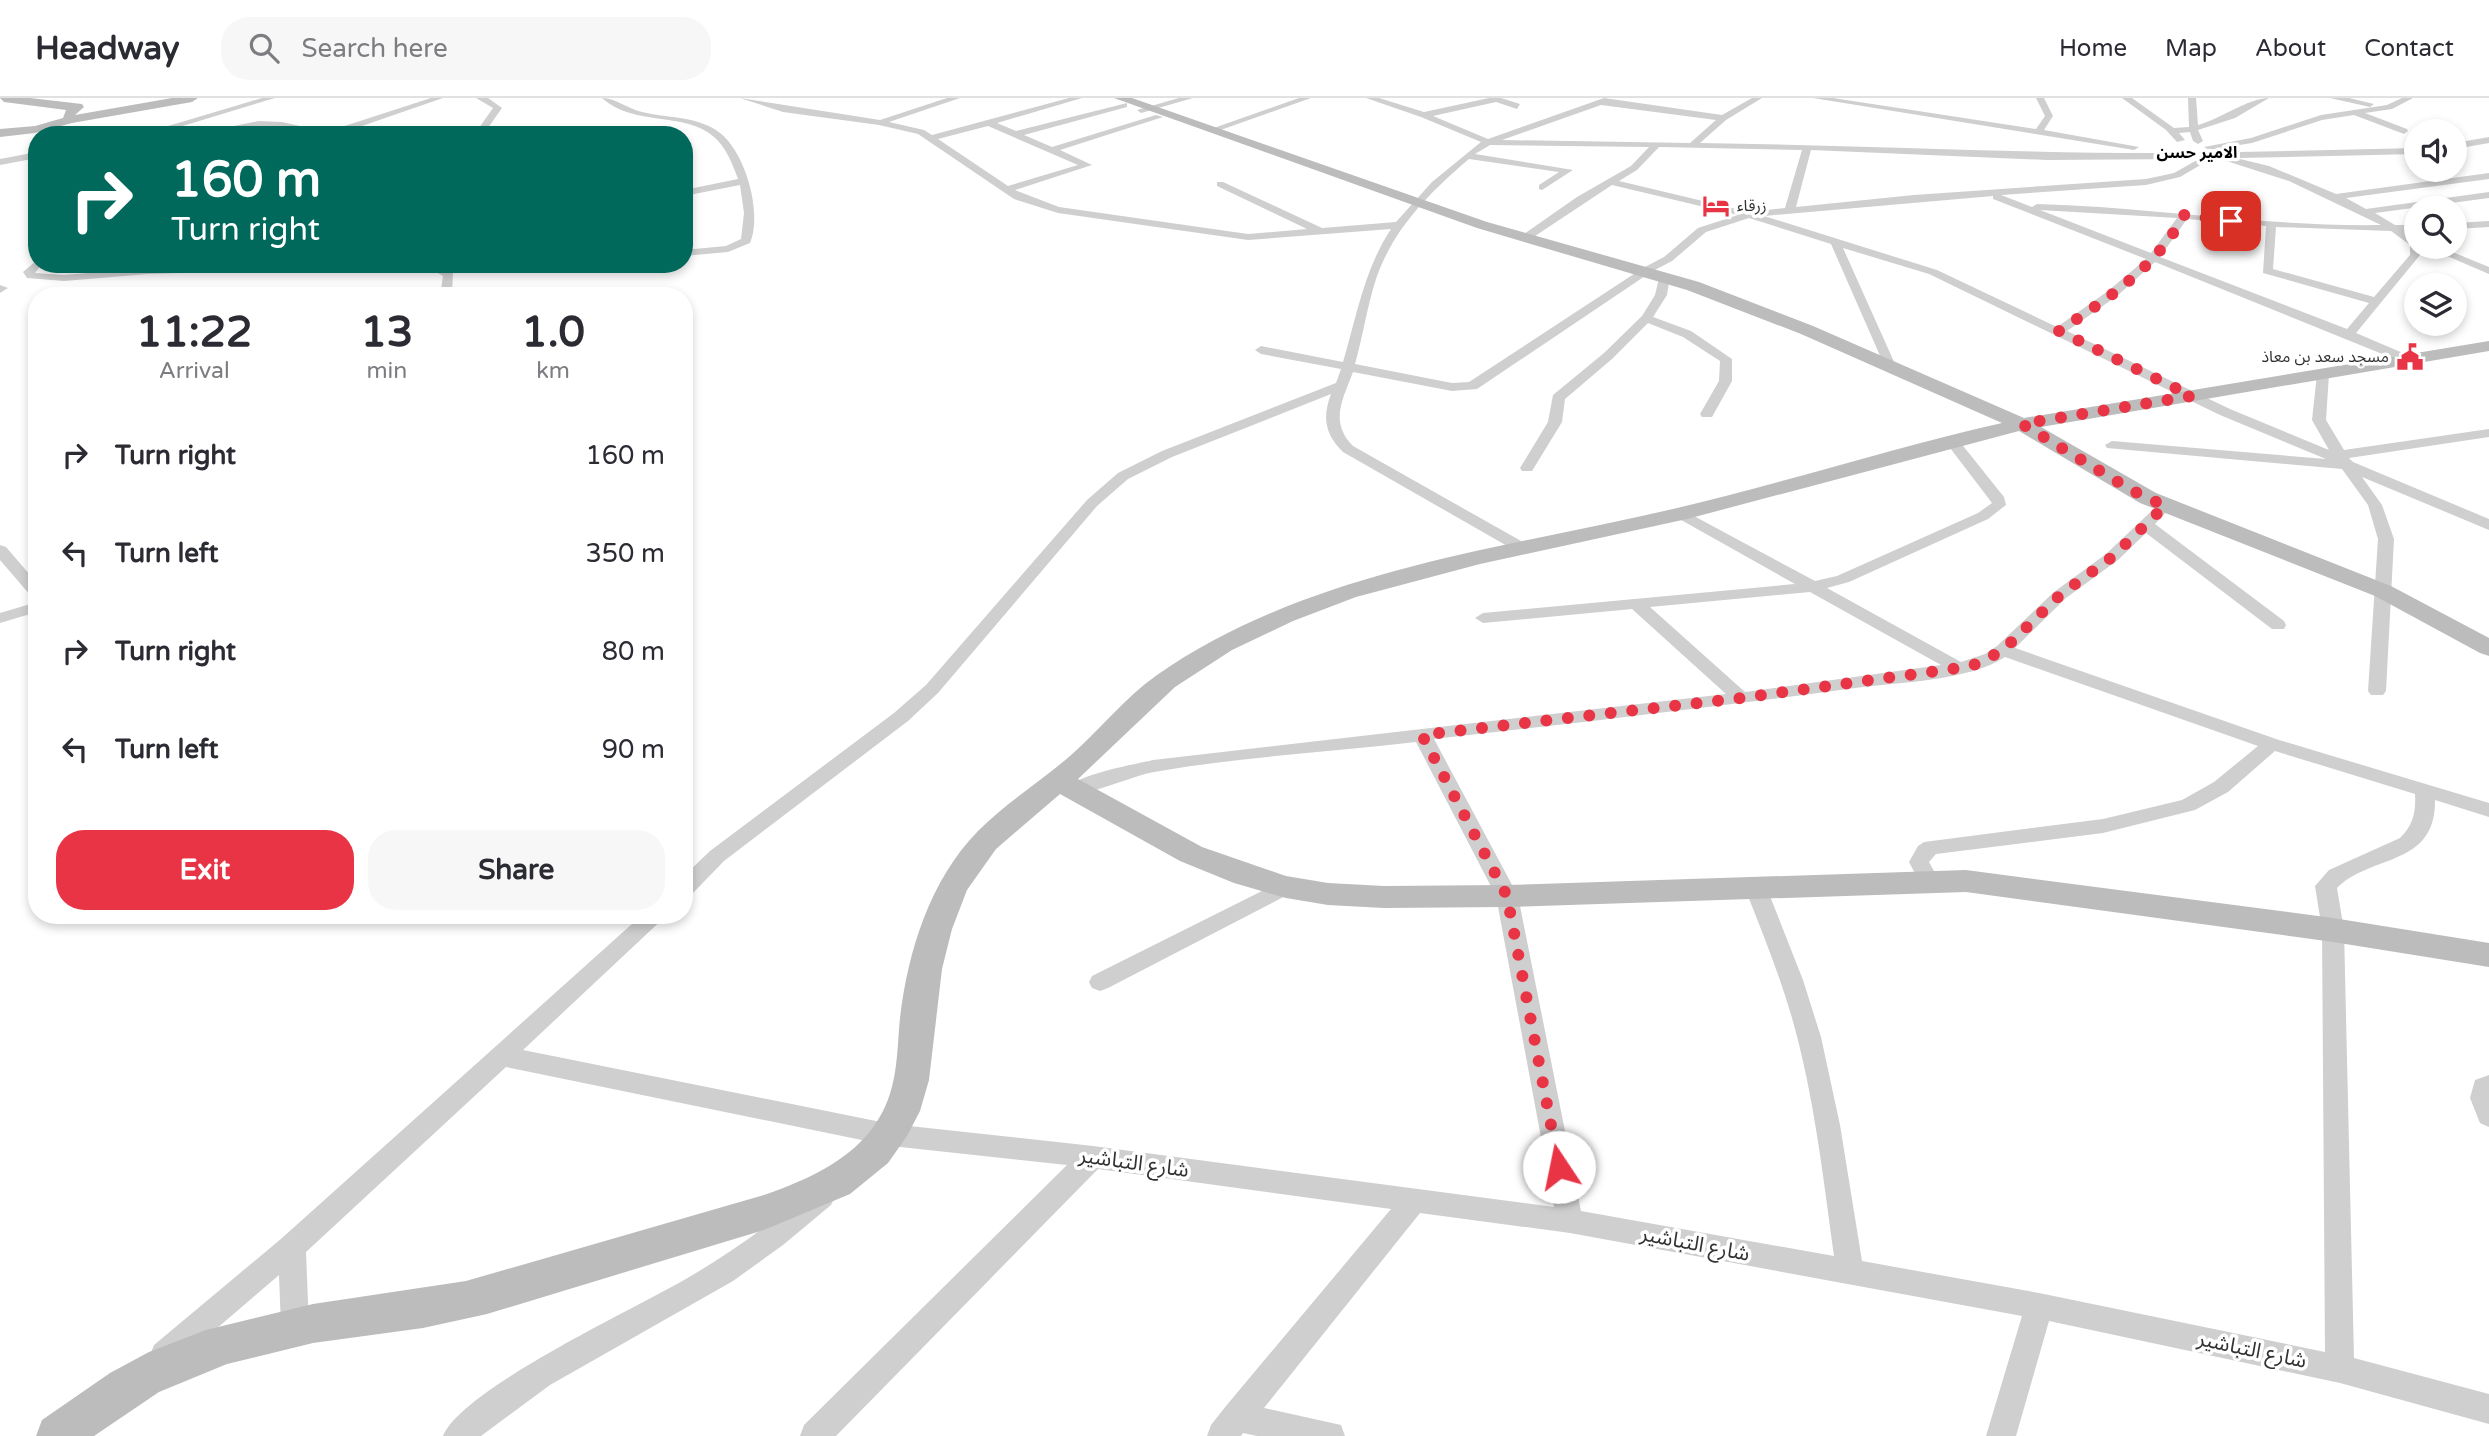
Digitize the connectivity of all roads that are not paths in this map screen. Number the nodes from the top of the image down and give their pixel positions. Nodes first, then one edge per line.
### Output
1 (4, 98) edge
2 (42, 98) edge
3 (192, 98) edge
4 (271, 98) edge
5 (439, 98) edge
6 (480, 98) edge
7 (606, 98) edge
8 (744, 98) edge
9 (956, 98) edge
10 (1078, 98) edge
11 (1105, 98) edge
12 (1189, 98) edge
13 (1307, 98) edge
14 (1370, 98) edge
15 (1404, 98) edge
16 (1611, 98) edge
17 (1758, 98) edge
18 (1817, 98) edge
19 (2040, 98) edge
20 (2126, 98) edge
21 (2192, 98) edge
22 (2265, 98) edge
23 (2334, 98) edge
24 (2409, 98) edge
25 (1494, 99) edge
26 (788, 100) dead end
27 (1847, 100) edge
28 (1122, 102) edge
29 (1386, 102) junction
30 (1600, 103) junction
31 (1919, 105) dead end
32 (768, 106) junction
33 (1517, 106) dead end
34 (2389, 107) junction
35 (1150, 112) junction
36 (2355, 112) junction
37 (1911, 113) junction
38 (72, 114) junction
39 (1424, 115) junction
40 (1723, 118) junction
41 (879, 122) junction
42 (989, 123) junction
43 (44, 126) edge
44 (173, 126) edge
45 (239, 126) edge
46 (286, 126) edge
47 (354, 126) edge
48 (485, 126) edge
49 (1212, 130) junction
50 (28, 131) edge
51 (1642, 131) dead end
52 (2172, 131) junction
53 (2194, 131) junction
54 (2404, 131) dead end
55 (2038, 132) junction
56 (0, 133) edge
57 (1019, 134) junction
58 (931, 138) junction
59 (2489, 140) edge
60 (1488, 142) junction
61 (2183, 143) junction
62 (2467, 144) edge
63 (1621, 145) junction
64 (1655, 146) junction
65 (1691, 146) junction
66 (1807, 147) junction
67 (1055, 149) junction
68 (2170, 150) junction
69 (2213, 151) junction
70 (2404, 152) edge
71 (1466, 156) junction
72 (2185, 156) junction
73 (28, 157) edge
74 (2206, 158) junction
75 (0, 162) edge
76 (2489, 176) edge
77 (746, 181) junction
78 (1611, 182) junction
79 (1220, 184) dead end
80 (1542, 187) dead end
81 (1006, 190) junction
82 (693, 191) edge
83 (1988, 194) junction
84 (2489, 195) edge
85 (2334, 198) junction
86 (1421, 205) junction
87 (2025, 207) junction
88 (1790, 209) junction
89 (2364, 212) junction
90 (1749, 215) junction
91 (2184, 215) junction
92 (1396, 225) junction
93 (2271, 225) junction
94 (2489, 225) edge
95 (2467, 226) edge
96 (2397, 228) junction
97 (2404, 228) edge
98 (1321, 232) junction
99 (2404, 234) edge
100 (1525, 238) junction
101 (1835, 241) junction
102 (693, 252) edge
103 (2154, 257) junction
104 (2412, 259) edge
105 (2460, 259) edge
106 (2489, 271) edge
107 (30, 273) edge
108 (124, 273) edge
109 (1656, 273) junction
110 (2375, 301) junction
111 (1646, 318) junction
112 (2059, 331) junction
113 (2349, 334) junction
114 (2489, 346) edge
115 (1261, 350) dead end
116 (2406, 359) junction
117 (1889, 364) junction
118 (1348, 368) junction
119 (2323, 374) junction
120 (1339, 386) junction
121 (2192, 396) junction
122 (1707, 414) dead end
123 (2022, 424) junction
124 (2489, 433) edge
125 (1951, 440) junction
126 (2112, 445) dead end
127 (2345, 461) junction
128 (1527, 468) dead end
129 (2165, 506) junction
130 (1679, 513) junction
131 (2146, 525) junction
132 (2489, 526) edge
133 (1522, 548) junction
134 (0, 550) edge
135 (28, 583) edge
136 (1812, 587) junction
137 (2383, 591) junction
138 (1636, 604) junction
139 (28, 610) edge
140 (0, 618) edge
141 (1483, 618) dead end
142 (2278, 625) dead end
143 (2489, 648) edge
144 (2003, 650) junction
145 (1959, 668) junction
146 (2377, 691) dead end
147 (1741, 698) junction
148 (1422, 735) junction
149 (2273, 744) junction
150 (1066, 786) junction
151 (2425, 790) junction
152 (2489, 810) edge
153 (693, 880) edge
154 (1928, 880) junction
155 (1755, 886) junction
156 (1286, 887) junction
157 (1507, 896) junction
158 (646, 924) edge
159 (2333, 930) junction
160 (2489, 955) edge
161 (1100, 982) dead end
162 (502, 1056) junction
163 (2489, 1085) edge
164 (2489, 1116) edge
165 (891, 1135) junction
166 (1093, 1157) junction
167 (843, 1179) junction
168 (1413, 1202) junction
169 (1570, 1221) junction
170 (292, 1247) junction
171 (1850, 1273) junction
172 (2039, 1306) junction
173 (295, 1327) junction
174 (2340, 1369) junction
175 (127, 1387) junction
176 (2489, 1409) edge
177 (1229, 1427) edge
178 (58, 1436) edge
179 (458, 1436) edge
180 (815, 1436) edge
181 (1330, 1436) edge
182 (2001, 1436) edge

1 - 38 street
2 - 38 street
3 - 38 street
4 - 44 street
5 - 47 street
6 - 48 street
7 - 77 street
8 - 32 street
9 - 41 street
10 - 42 street
11 - 28 street
12 - 35 street
13 - 49 street
14 - 29 street
15 - 29 street
16 - 30 street
17 - 40 street
18 - 27 street
19 - 55 street
20 - 52 street
21 - 53 street
22 - 53 street
23 - 34 street
24 - 34 street
25 - 33 street
25 - 39 street
26 - 32 street
27 - 37 street
28 - 35 street
28 - 57 street
29 - 39 street
30 - 40 street
30 - 60 street
31 - 37 street
32 - 41 street
34 - 36 street
35 - 49 street
35 - 67 street
35 - 86 street
36 - 54 street
36 - 69 street
37 - 55 street
38 - 43 street
39 - 60 street
40 - 65 street
41 - 58 street
42 - 57 street
42 - 58 street
45 - 46 street
49 - 86 street
50 - 56 street
51 - 63 street
52 - 53 street
52 - 61 street
53 - 69 street
55 - 68 street
57 - 67 street
58 - 81 street
59 - 62 street
60 - 63 street
60 - 71 street
61 - 68 street
61 - 69 street
63 - 64 street
64 - 65 street
64 - 78 street
65 - 66 street
66 - 72 street
66 - 88 street
67 - 81 street
68 - 72 street
69 - 70 street
69 - 74 street
69 - 85 street
71 - 80 street
71 - 86 street
72 - 74 street
73 - 75 street
74 - 83 street
76 - 85 street
77 - 82 street
77 - 102 street
78 - 90 street
78 - 100 street
79 - 98 street
81 - 98 street
83 - 87 street
83 - 88 street
84 - 89 street
85 - 89 street
86 - 92 street
86 - 100 street
87 - 91 street
87 - 103 street
88 - 90 street
89 - 96 street
90 - 101 street
90 - 109 street
91 - 93 street
91 - 103 street
92 - 98 street
92 - 118 street
93 - 96 street
93 - 110 street
94 - 95 street
96 - 97 street
96 - 99 street
100 - 109 street
101 - 112 street
101 - 117 street
103 - 112 street
103 - 113 street
104 - 110 street
105 - 106 street
107 - 108 street
109 - 111 street
109 - 117 street
109 - 118 street
110 - 113 street
111 - 122 street
111 - 128 street
112 - 121 street
113 - 116 street
114 - 116 street
115 - 118 street
116 - 119 street
117 - 123 street
118 - 120 street
119 - 121 street
119 - 127 street
120 - 133 street
120 - 153 street
121 - 123 street
121 - 127 street
123 - 125 street
123 - 129 street
124 - 127 street
125 - 130 street
125 - 136 street
126 - 127 street
127 - 132 street
127 - 137 street
129 - 131 street
129 - 137 street
130 - 133 street
130 - 136 street
131 - 142 street
131 - 144 street
133 - 150 street
134 - 135 street
136 - 138 street
136 - 145 street
137 - 143 street
137 - 146 street
138 - 141 street
138 - 147 street
139 - 140 street
144 - 145 street
144 - 149 street
145 - 147 street
147 - 148 street
148 - 150 street
148 - 157 street
149 - 151 street
149 - 154 street
150 - 156 street
150 - 165 street
151 - 152 street
151 - 159 street
154 - 155 street
154 - 159 street
155 - 157 street
155 - 171 street
156 - 157 street
156 - 161 street
157 - 169 street
158 - 162 street
159 - 160 street
159 - 174 street
162 - 165 street, شارع التباشير
162 - 170 street
163 - 164 street
165 - 166 street, شارع التباشير
165 - 167 street
166 - 168 street, شارع التباشير
166 - 180 street
167 - 173 street
167 - 179 street
168 - 169 street, شارع التباشير
168 - 177 street
169 - 171 street, شارع التباشير
170 - 173 street
170 - 175 street
171 - 172 street, شارع التباشير
172 - 174 street, شارع التباشير
172 - 182 street
173 - 175 street
174 - 176 street, شارع التباشير
175 - 178 street
177 - 181 street

